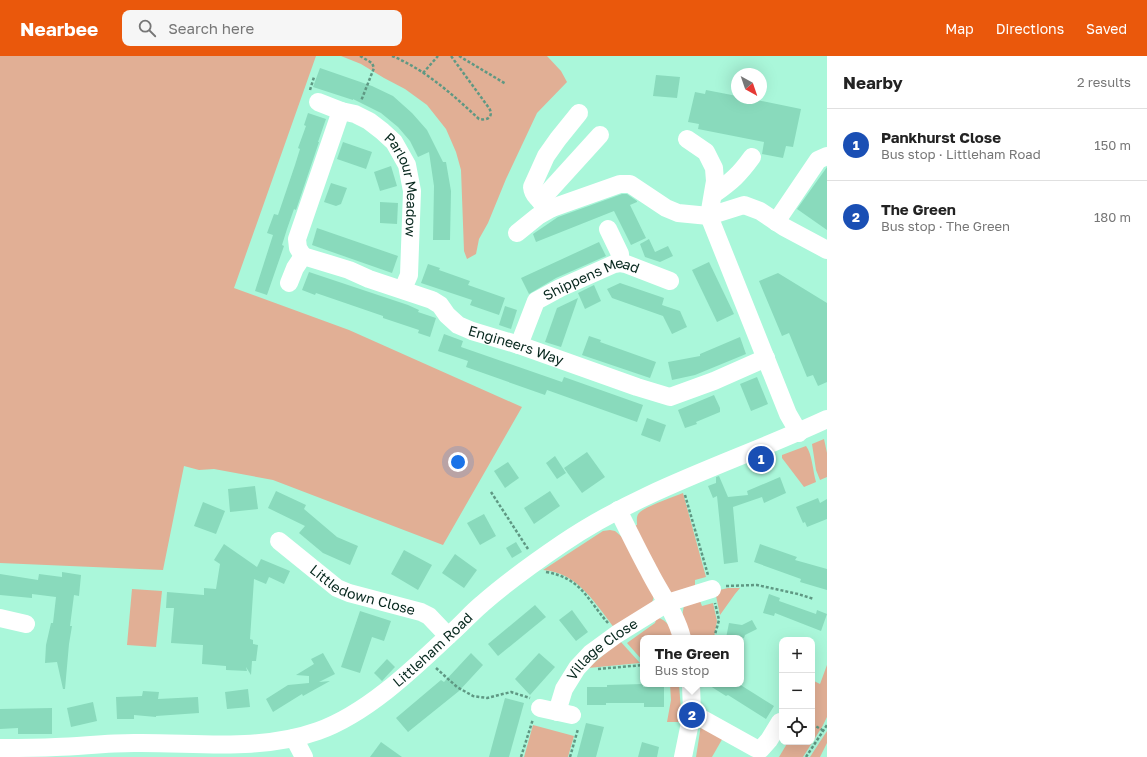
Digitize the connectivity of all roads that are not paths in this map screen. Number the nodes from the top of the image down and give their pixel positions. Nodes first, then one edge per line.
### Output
1 (318, 102) dead end
2 (348, 113) junction
3 (579, 113) dead end
4 (600, 135) dead end
5 (687, 139) dead end
6 (752, 156) dead end
7 (827, 156) edge
8 (714, 194) junction
9 (546, 204) junction
10 (709, 216) junction
11 (776, 222) junction
12 (608, 229) dead end
13 (517, 234) dead end
14 (827, 250) edge
15 (303, 256) junction
16 (620, 263) junction
17 (670, 281) dead end
18 (289, 283) dead end
19 (403, 290) junction
20 (520, 345) junction
21 (766, 358) junction
22 (827, 420) edge
23 (799, 433) junction
24 (618, 510) junction
25 (279, 541) dead end
26 (712, 589) road end
27 (667, 603) junction
28 (0, 618) edge
29 (26, 624) dead end
30 (681, 635) edge
31 (448, 636) junction
32 (691, 687) edge
33 (552, 712) road end
34 (692, 713) junction
35 (779, 724) edge
36 (294, 738) junction
37 (0, 748) edge
38 (304, 757) edge
39 (683, 757) edge

1 - 2 street, Parlour Meadow
2 - 15 street
2 - 19 street, Parlour Meadow
3 - 9 street
4 - 9 street
5 - 8 street
6 - 8 street
7 - 11 street
8 - 10 street
9 - 10 street
9 - 13 street
10 - 11 street
10 - 21 street
11 - 14 street
12 - 16 street
15 - 18 street
15 - 19 street, Engineers Way
16 - 17 street, Shippens Mead
16 - 20 street, Shippens Mead
19 - 20 street, Engineers Way
20 - 21 street, Engineers Way
21 - 23 street
22 - 23 street, Littleham Road
23 - 24 street, Littleham Road
24 - 27 street
24 - 31 street, Littleham Road
25 - 31 street, Littledown Close
26 - 27 street, Village Close
27 - 30 street
27 - 33 street, Village Close
28 - 29 street
31 - 36 street, Littleham Road
32 - 34 street
34 - 35 street
34 - 39 street
36 - 37 street, Littleham Road
36 - 38 street

